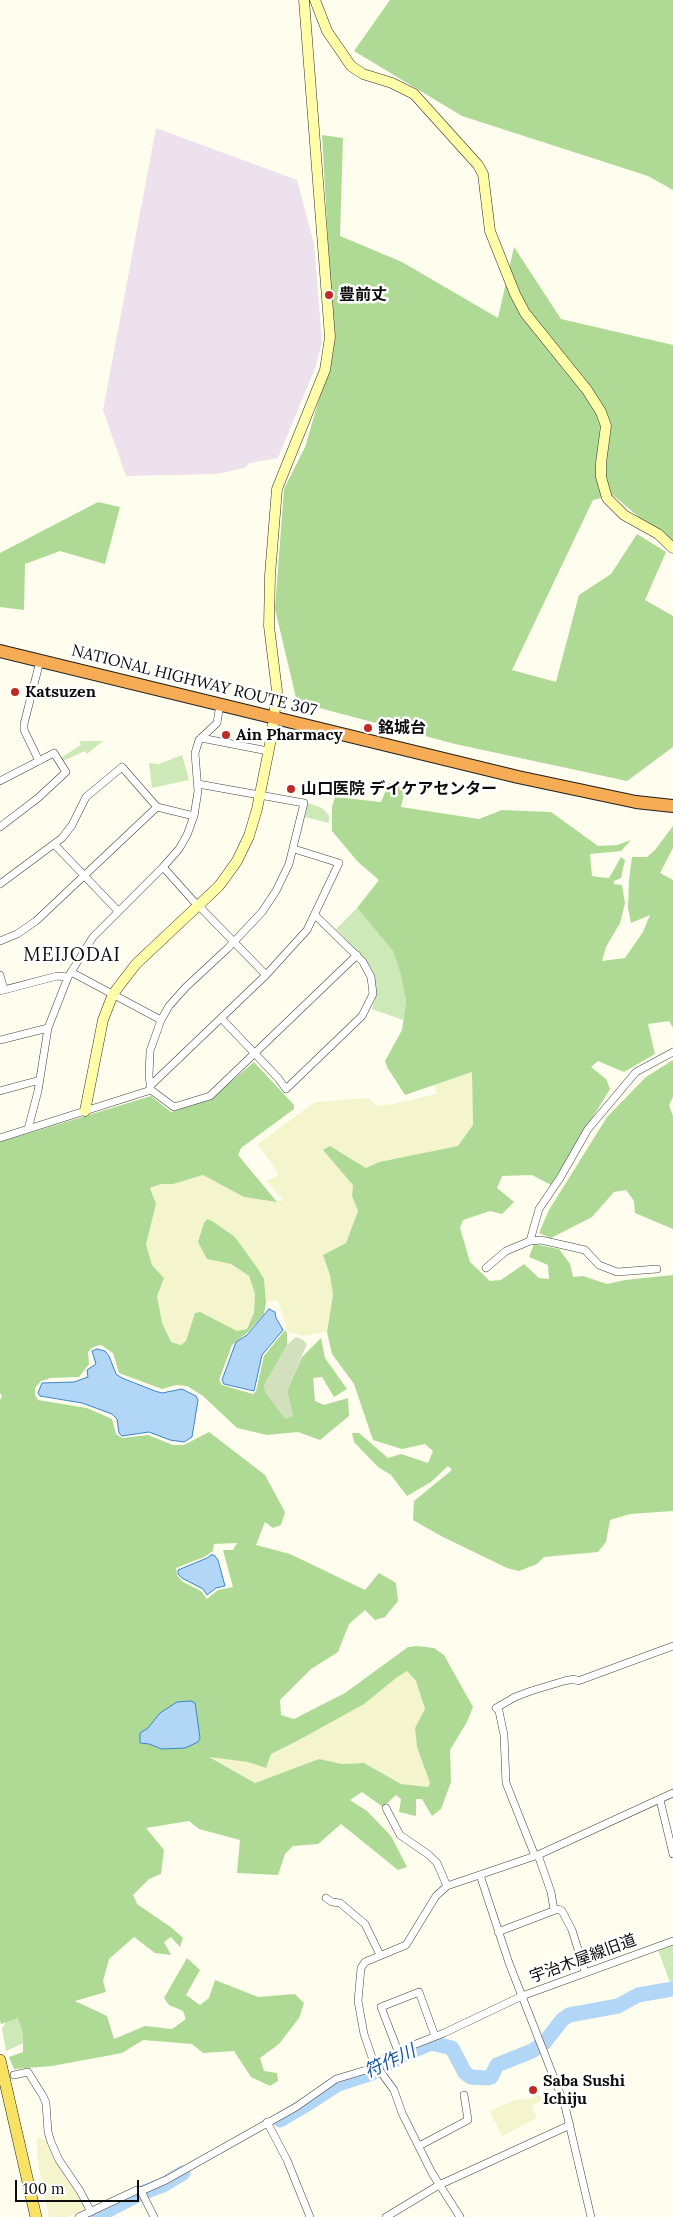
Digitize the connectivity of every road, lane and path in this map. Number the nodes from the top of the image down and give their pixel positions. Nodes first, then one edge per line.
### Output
1 (304, 0) edge
2 (315, 0) edge
3 (673, 548) edge
4 (0, 651) edge
5 (40, 661) junction
6 (220, 704) junction
7 (274, 716) junction
8 (201, 738) junction
9 (268, 751) junction
10 (39, 761) junction
11 (0, 780) edge
12 (198, 784) junction
13 (260, 795) junction
14 (673, 806) edge
15 (157, 807) junction
16 (194, 816) junction
17 (0, 827) edge
18 (54, 844) junction
19 (294, 849) junction
20 (162, 867) junction
21 (85, 876) junction
22 (0, 884) edge
23 (198, 905) junction
24 (118, 910) junction
25 (316, 915) junction
26 (0, 941) edge
27 (234, 942) junction
28 (357, 956) junction
29 (69, 974) junction
30 (0, 975) edge
31 (266, 975) junction
32 (2, 990) edge
33 (113, 994) junction
34 (221, 1018) junction
35 (161, 1020) junction
36 (48, 1028) junction
37 (0, 1040) edge
38 (673, 1052) edge
39 (254, 1053) junction
40 (40, 1080) junction
41 (150, 1088) junction
42 (0, 1091) edge
43 (85, 1111) junction
44 (28, 1129) junction
45 (0, 1138) edge
46 (530, 1240) junction
47 (486, 1268) dead end
48 (657, 1268) dead end
49 (673, 1646) edge
50 (673, 1793) edge
51 (660, 1800) junction
52 (386, 1808) dead end
53 (673, 1854) edge
54 (536, 1855) junction
55 (480, 1875) junction
56 (447, 1886) junction
57 (326, 1898) dead end
58 (554, 1910) junction
59 (498, 1932) junction
60 (673, 1941) edge
61 (380, 1955) junction
62 (585, 1972) junction
63 (522, 1996) junction
64 (435, 2036) junction
65 (398, 2051) junction
66 (0, 2060) edge
67 (375, 2064) junction
68 (14, 2075) dead end
69 (464, 2095) dead end
70 (267, 2123) junction
71 (570, 2125) junction
72 (419, 2146) junction
73 (439, 2184) junction
74 (141, 2191) junction
75 (91, 2212) junction
76 (36, 2217) edge
77 (79, 2217) edge
78 (154, 2217) edge
79 (310, 2217) edge
80 (386, 2217) edge
81 (460, 2217) edge
82 (591, 2217) edge

1 - 7 street
2 - 3 street
4 - 5 highway, NATIONAL HIGHWAY ROUTE 307
5 - 6 highway, NATIONAL HIGHWAY ROUTE 307
5 - 10 street
6 - 7 highway, NATIONAL HIGHWAY ROUTE 307
6 - 8 street
7 - 9 street
7 - 14 highway, NATIONAL HIGHWAY ROUTE 307
8 - 9 street
8 - 12 street
9 - 13 street
10 - 11 street
10 - 17 street
12 - 13 street
12 - 16 street
13 - 19 street
13 - 23 street
15 - 16 street
15 - 18 street
15 - 21 street
16 - 20 street
18 - 21 street
18 - 22 street
19 - 25 street
19 - 27 street
20 - 23 street
20 - 24 street
21 - 24 street
21 - 26 street
23 - 27 street
23 - 33 street
24 - 29 street
25 - 28 street
25 - 31 street
27 - 31 street
27 - 35 street
28 - 39 street
28 - 39 street
29 - 32 street
29 - 33 street
29 - 36 street
30 - 32 street
31 - 34 street
33 - 35 street
33 - 43 street
34 - 39 street
34 - 41 street
35 - 41 street
36 - 37 street
36 - 40 street
38 - 46 street
39 - 41 street
40 - 42 street
40 - 44 street
41 - 43 street
43 - 44 street
44 - 45 street
46 - 47 street
46 - 48 street
49 - 54 street
50 - 51 street
51 - 53 street
51 - 54 street
52 - 56 street
54 - 55 street
54 - 58 street
55 - 56 street
55 - 59 street
56 - 61 street
57 - 61 street
58 - 59 street
58 - 62 street
59 - 63 street
60 - 62 street, 宇治木屋線旧道
61 - 67 street
62 - 63 street, 宇治木屋線旧道
63 - 64 street
63 - 71 street, 宇治木屋線旧道
64 - 65 street
64 - 65 street
65 - 67 street
66 - 76 main road
67 - 70 street
67 - 72 street
68 - 75 street
69 - 72 street
70 - 74 street
70 - 79 street
71 - 73 street
71 - 82 street, 宇治木屋線旧道
72 - 73 street
73 - 80 street
73 - 81 street
74 - 75 street
74 - 78 street
75 - 77 street

